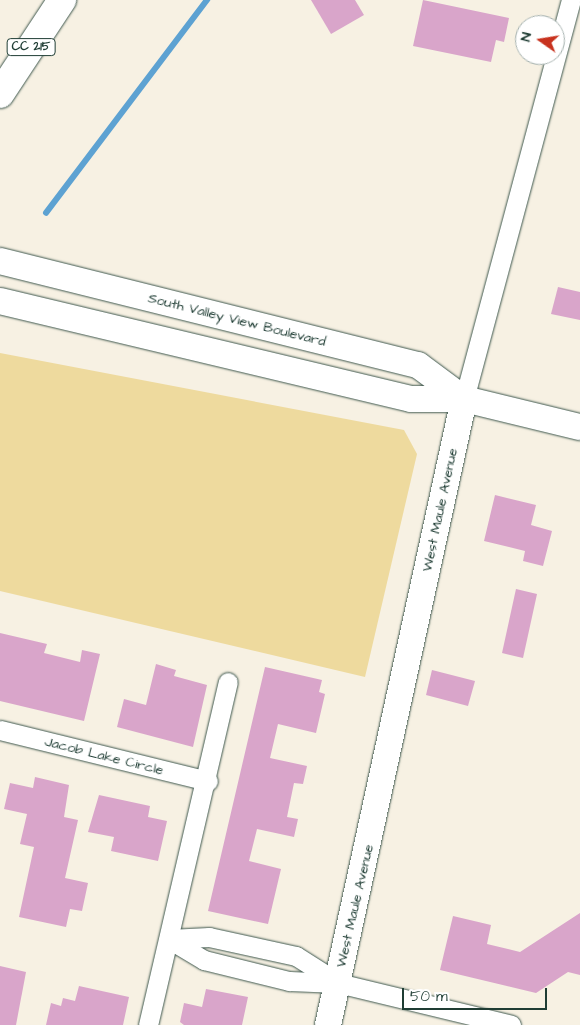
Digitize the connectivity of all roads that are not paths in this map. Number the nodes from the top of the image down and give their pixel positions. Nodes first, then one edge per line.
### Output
1 (62, 0) edge
2 (571, 0) edge
3 (0, 94) edge
4 (0, 261) edge
5 (0, 300) edge
6 (464, 399) junction
7 (580, 427) edge
8 (228, 682) dead end
9 (0, 730) edge
10 (208, 781) junction
11 (169, 939) junction
12 (338, 983) junction
13 (148, 1025) edge
14 (328, 1025) edge
15 (511, 1025) edge

1 - 3 highway, CC 215
2 - 6 street, West Maule Avenue
4 - 6 main road, South Valley View Boulevard
5 - 6 main road, South Valley View Boulevard
6 - 7 main road, South Valley View Boulevard
6 - 12 main road, West Maule Avenue
8 - 10 street
9 - 10 street, Jacob Lake Circle
10 - 11 street
11 - 12 street
11 - 12 street
11 - 13 street
12 - 14 main road, West Maule Avenue
12 - 15 street

